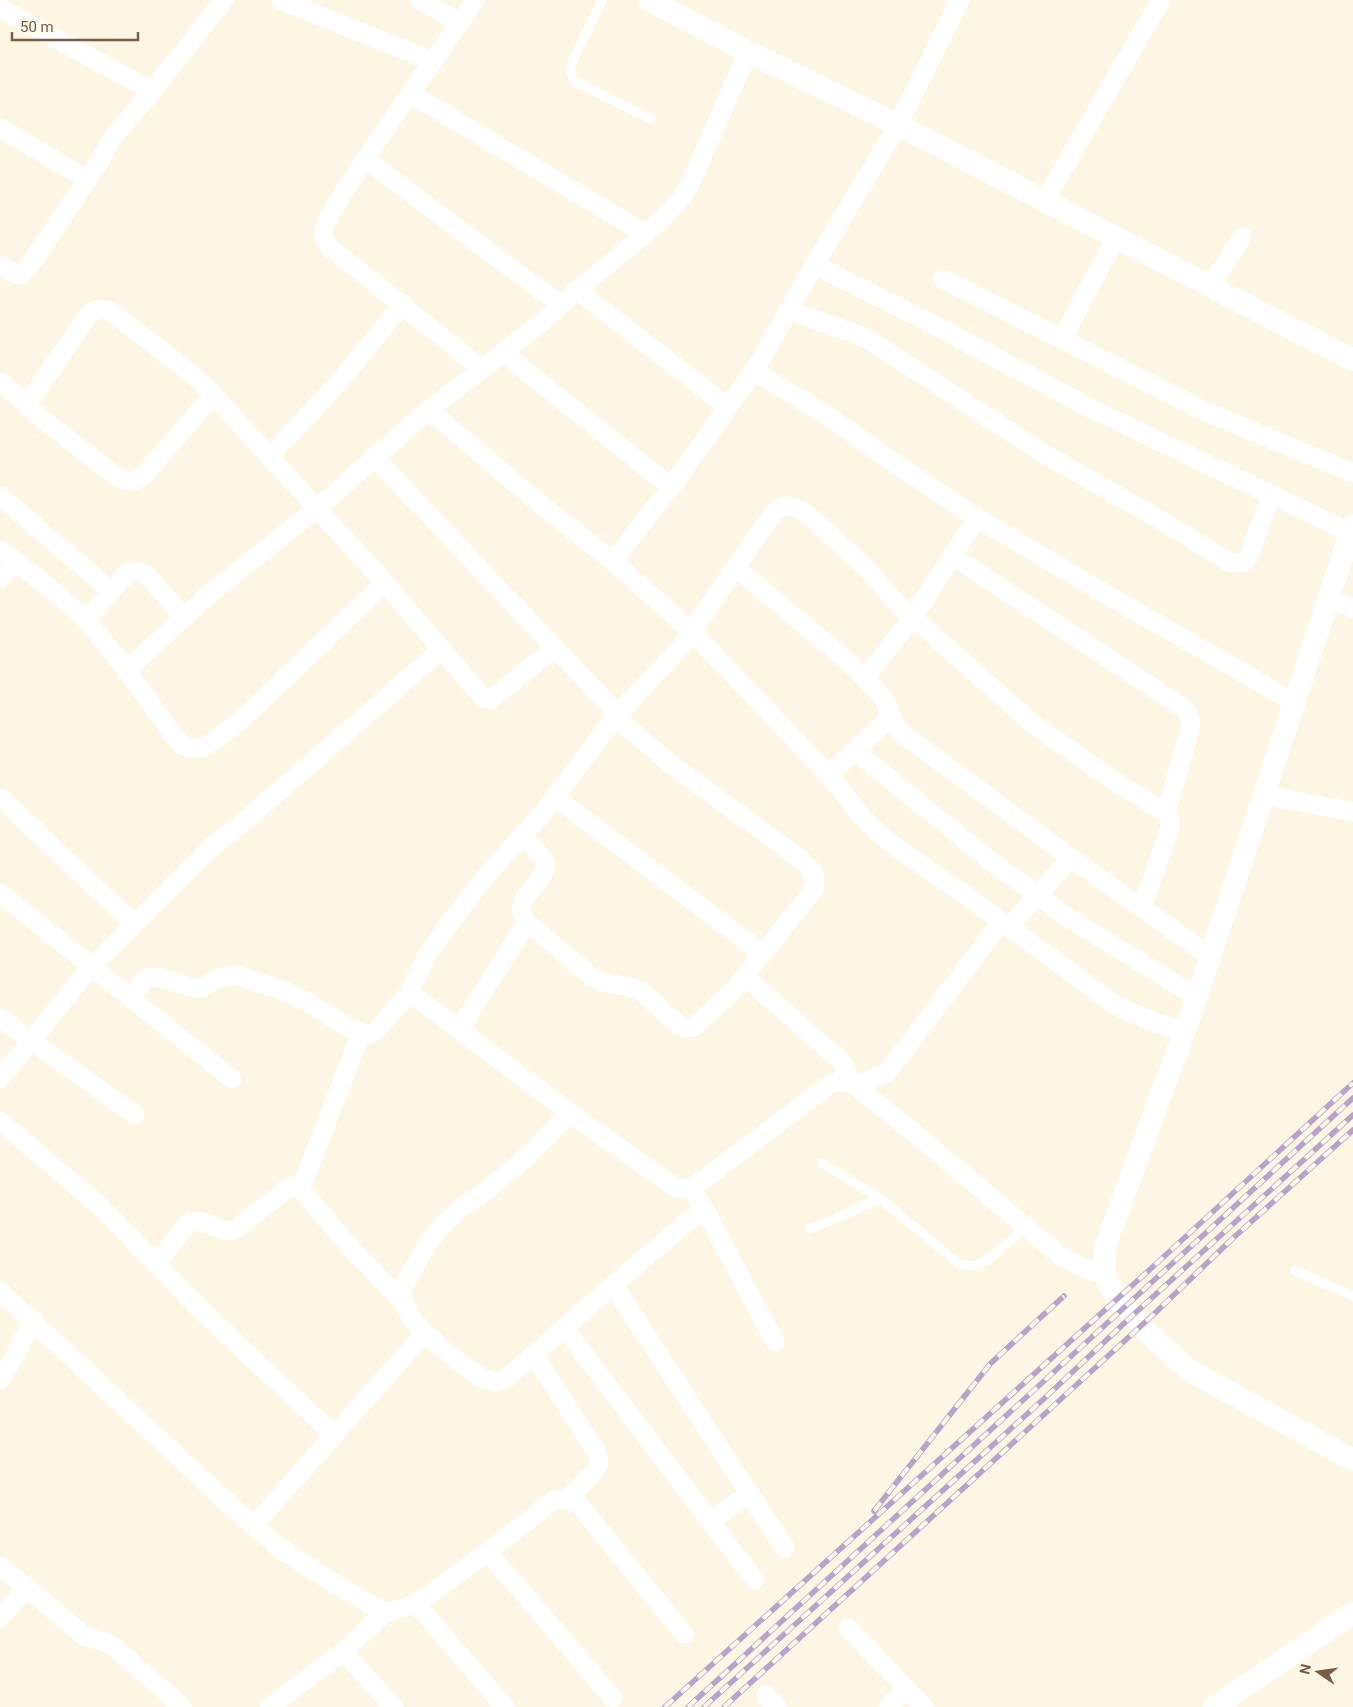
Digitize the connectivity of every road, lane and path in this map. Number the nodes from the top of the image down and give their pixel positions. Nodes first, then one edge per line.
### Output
1 (224, 0) edge
2 (281, 0) edge
3 (420, 0) edge
4 (475, 0) edge
5 (602, 0) edge
6 (649, 0) edge
7 (960, 0) edge
8 (1160, 0) edge
9 (311, 5) edge
10 (0, 8) edge
11 (460, 23) junction
12 (748, 52) junction
13 (434, 62) junction
14 (152, 91) junction
15 (411, 94) junction
16 (651, 120) dead end
17 (898, 125) junction
18 (0, 128) edge
19 (365, 159) junction
20 (88, 180) junction
21 (1045, 200) junction
22 (646, 234) junction
23 (1116, 237) junction
24 (1242, 237) dead end
25 (0, 265) edge
26 (815, 265) junction
27 (943, 279) dead end
28 (1211, 286) junction
29 (577, 290) junction
30 (403, 304) junction
31 (561, 305) junction
32 (789, 310) junction
33 (1062, 339) junction
34 (503, 353) junction
35 (1353, 360) edge
36 (482, 369) junction
37 (754, 371) junction
38 (0, 382) edge
39 (213, 395) junction
40 (27, 405) junction
41 (728, 407) junction
42 (429, 410) junction
43 (269, 457) junction
44 (374, 457) junction
45 (1353, 473) edge
46 (671, 487) junction
47 (1271, 495) junction
48 (0, 496) edge
49 (316, 509) junction
50 (977, 518) junction
51 (1352, 531) edge
52 (0, 549) edge
53 (953, 556) junction
54 (613, 561) junction
55 (16, 562) junction
56 (736, 568) junction
57 (0, 578) edge
58 (385, 583) junction
59 (112, 591) junction
60 (1329, 598) junction
61 (1353, 608) edge
62 (913, 617) junction
63 (184, 618) junction
64 (86, 621) junction
65 (692, 632) junction
66 (555, 648) junction
67 (442, 649) junction
68 (126, 671) junction
69 (865, 678) junction
70 (1294, 702) junction
71 (614, 717) junction
72 (891, 718) junction
73 (854, 751) junction
74 (829, 775) junction
75 (1264, 795) junction
76 (0, 797) edge
77 (556, 798) junction
78 (1353, 812) edge
79 (1166, 813) junction
80 (522, 836) junction
81 (1071, 858) junction
82 (0, 893) edge
83 (1038, 894) junction
84 (1142, 908) junction
85 (527, 922) junction
86 (1001, 922) junction
87 (134, 924) junction
88 (763, 954) junction
89 (1210, 956) junction
90 (91, 967) junction
91 (745, 977) junction
92 (409, 992) junction
93 (129, 997) junction
94 (1197, 997) junction
95 (0, 1018) edge
96 (459, 1030) junction
97 (1184, 1032) junction
98 (361, 1033) junction
99 (30, 1041) junction
100 (0, 1079) edge
101 (232, 1079) dead end
102 (849, 1082) junction
103 (570, 1113) junction
104 (136, 1115) dead end
105 (0, 1121) edge
106 (822, 1163) dead end
107 (301, 1188) junction
108 (686, 1189) junction
109 (881, 1199) junction
110 (704, 1208) junction
111 (1026, 1227) junction
112 (810, 1229) dead end
113 (156, 1264) junction
114 (1295, 1271) dead end
115 (1104, 1275) junction
116 (613, 1285) junction
117 (0, 1291) edge
118 (1353, 1296) edge
119 (404, 1303) junction
120 (33, 1320) junction
121 (564, 1328) junction
122 (425, 1333) junction
123 (775, 1342) dead end
124 (534, 1355) junction
125 (0, 1380) edge
126 (334, 1435) junction
127 (1353, 1460) edge
128 (749, 1494) junction
129 (568, 1498) junction
130 (710, 1521) junction
131 (254, 1526) junction
132 (785, 1548) dead end
133 (488, 1552) junction
134 (0, 1565) edge
135 (755, 1580) dead end
136 (26, 1589) junction
137 (416, 1604) junction
138 (385, 1613) junction
139 (1353, 1614) edge
140 (0, 1618) edge
141 (848, 1628) dead end
142 (684, 1634) dead end
143 (343, 1652) junction
144 (906, 1689) junction
145 (613, 1698) dead end
146 (182, 1707) edge
147 (269, 1707) edge
148 (394, 1707) edge
149 (505, 1707) edge
150 (888, 1707) edge
151 (924, 1707) edge
152 (1214, 1707) edge

1 - 14 street
2 - 9 street
3 - 11 street
4 - 11 street
5 - 16 lane
6 - 12 street
7 - 17 street
8 - 21 street
9 - 13 street
10 - 14 street
11 - 13 street
12 - 17 street
12 - 22 street
13 - 15 street
14 - 20 street
15 - 19 street
15 - 22 street
17 - 21 street
17 - 26 street
18 - 20 street
19 - 30 street
19 - 31 street
20 - 25 street
21 - 23 street
22 - 29 street
23 - 28 street
23 - 33 street
24 - 28 street
26 - 32 street
26 - 47 street
27 - 33 street
28 - 35 street
29 - 31 street
29 - 41 street
30 - 36 street
30 - 43 street
31 - 34 street
32 - 37 street
32 - 47 street
33 - 45 street
34 - 36 street
34 - 46 street
36 - 42 street
37 - 41 street
37 - 50 street
38 - 40 street
39 - 40 street
39 - 40 street
39 - 43 street
41 - 46 street
42 - 44 street
42 - 54 street
43 - 49 street
44 - 49 street
44 - 66 street
46 - 54 street
47 - 51 street
48 - 59 street
49 - 58 street
49 - 63 street
50 - 53 street
50 - 70 street
51 - 60 street
52 - 55 street
53 - 62 street
53 - 79 street
54 - 65 street
55 - 57 street
55 - 64 street
56 - 62 street
56 - 65 street
56 - 69 street
58 - 67 street
58 - 68 street
59 - 63 street
59 - 64 street
60 - 61 street
60 - 70 street
62 - 69 street
62 - 79 street
63 - 68 street
64 - 68 street
65 - 71 street
65 - 74 street
66 - 67 street
66 - 71 street
67 - 87 street
69 - 72 street
70 - 75 street
71 - 77 street
71 - 88 street
72 - 73 street
72 - 81 street
73 - 74 street
73 - 83 street
74 - 86 street
75 - 78 street
75 - 89 street
76 - 87 street
77 - 80 street
77 - 88 street
79 - 84 street
80 - 85 street
80 - 92 street
81 - 83 street
81 - 84 street
82 - 90 street
83 - 86 street
83 - 94 street
84 - 89 street
85 - 91 street
85 - 96 street
86 - 97 street
86 - 102 street
87 - 90 street
88 - 91 street
89 - 94 street
90 - 93 street
90 - 99 street
91 - 102 street
92 - 96 street
92 - 98 street
93 - 98 street
93 - 101 street
94 - 97 street
95 - 99 street
96 - 103 street
97 - 115 street
98 - 107 street
99 - 100 street
99 - 104 street
102 - 108 street
102 - 111 street
103 - 108 street
103 - 119 street
105 - 113 street
106 - 109 lane
107 - 113 street
107 - 119 street
108 - 110 street
109 - 111 lane
109 - 112 lane
110 - 116 street
110 - 123 street
111 - 115 street
113 - 126 street
114 - 118 lane
115 - 127 street
116 - 121 street
116 - 128 street
117 - 120 street
119 - 122 street
120 - 125 street
120 - 131 street
121 - 124 street
121 - 130 street
122 - 124 street
122 - 126 street
124 - 129 street
126 - 131 street
128 - 130 street
128 - 132 street
129 - 133 street
129 - 142 street
130 - 135 street
131 - 138 street
133 - 137 street
133 - 145 street
134 - 136 street
136 - 140 street
136 - 146 street
137 - 138 street
137 - 149 street
138 - 143 street
139 - 152 street
141 - 144 street
143 - 147 street
143 - 148 street
144 - 150 street
144 - 151 street

